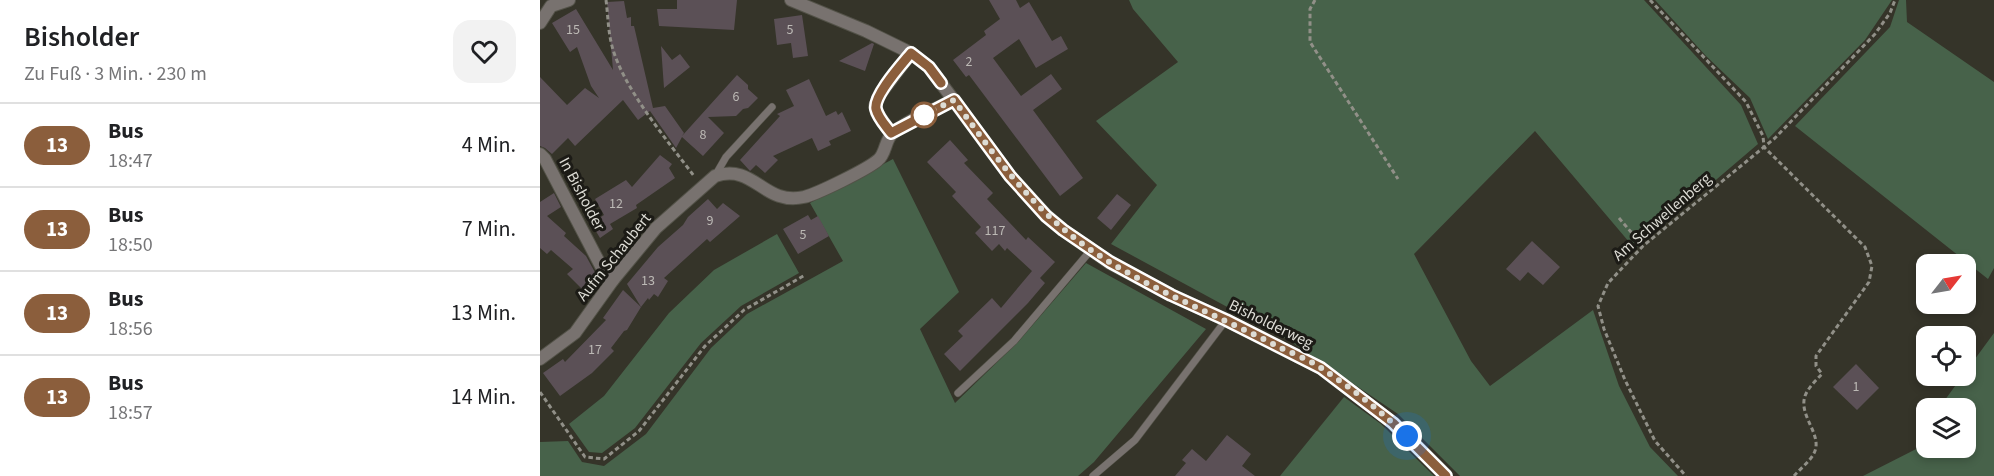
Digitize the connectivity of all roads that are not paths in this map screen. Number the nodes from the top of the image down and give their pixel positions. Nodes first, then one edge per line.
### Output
1 (569, 0) edge
2 (790, 0) edge
3 (550, 3) edge
4 (540, 23) edge
5 (911, 53) junction
6 (954, 100) junction
7 (772, 107) dead end
8 (891, 133) junction
9 (540, 154) edge
10 (715, 176) junction
11 (1091, 250) junction
12 (613, 280) junction
13 (1226, 320) junction
14 (540, 359) edge
15 (958, 393) dead end
16 (1093, 476) edge
17 (1446, 476) edge

1 - 3 street
2 - 5 street
3 - 4 street
5 - 6 street
5 - 8 street
6 - 8 street
6 - 11 street, Bisholderweg
7 - 10 lane, Aufm Schaubert
8 - 10 street
9 - 12 street, In Bisholder
10 - 12 street, Aufm Schaubert
11 - 13 street, Bisholderweg
11 - 15 lane
12 - 14 street, Aufm Schaubert
13 - 16 lane
13 - 17 street, Bisholderweg

